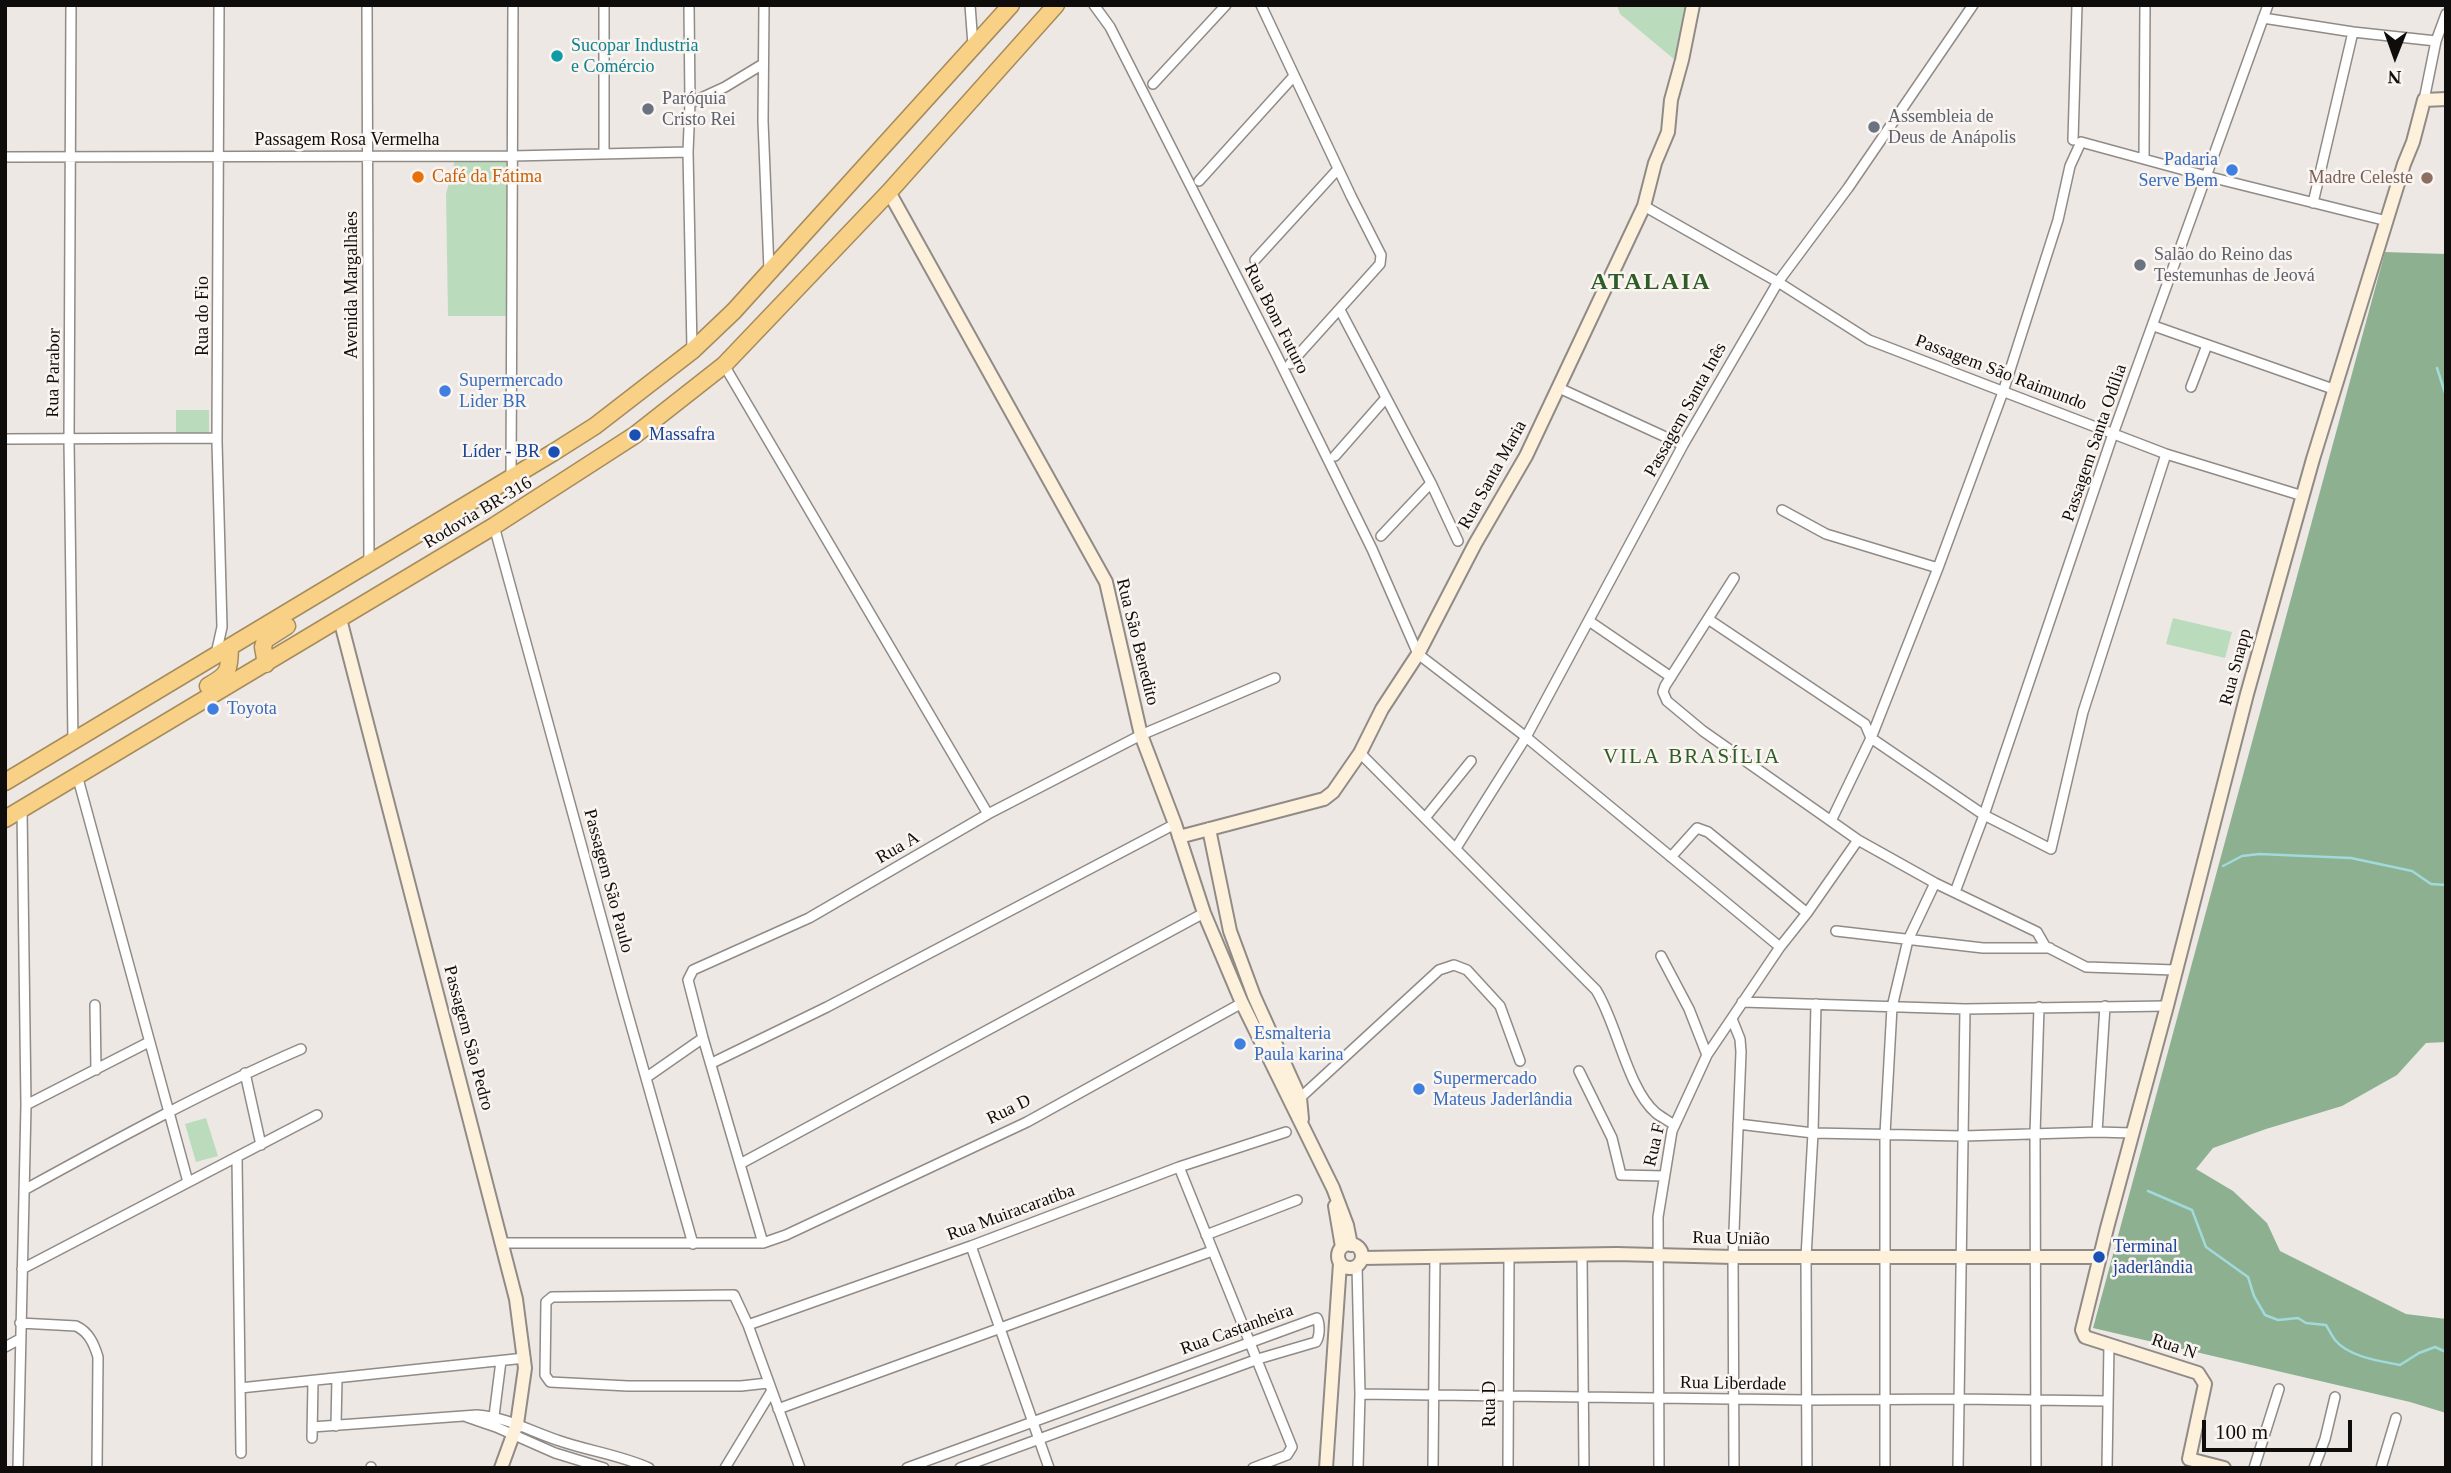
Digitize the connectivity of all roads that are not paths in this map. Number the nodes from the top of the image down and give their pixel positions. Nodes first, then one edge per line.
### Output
1 (71, 5) edge
2 (219, 5) edge
3 (367, 5) edge
4 (513, 5) edge
5 (604, 5) edge
6 (689, 5) edge
7 (764, 5) edge
8 (970, 5) edge
9 (1010, 5) edge
10 (1056, 5) edge
11 (1094, 5) edge
12 (1226, 5) edge
13 (1261, 5) edge
14 (1693, 5) edge
15 (1973, 5) edge
16 (2077, 5) edge
17 (2145, 5) edge
18 (2268, 5) edge
19 (2446, 13) edge
20 (2263, 18) junction
21 (2353, 32) junction
22 (2436, 41) junction
23 (973, 47) junction
24 (763, 64) junction
25 (1294, 76) junction
26 (1153, 84) dead end
27 (2446, 99) edge
28 (2424, 100) junction
29 (690, 103) junction
30 (2077, 141) junction
31 (604, 152) junction
32 (688, 152) junction
33 (367, 156) junction
34 (512, 156) junction
35 (5, 157) edge
36 (220, 157) junction
37 (72, 158) junction
38 (2144, 158) junction
39 (1338, 169) junction
40 (2206, 176) junction
41 (1199, 181) dead end
42 (890, 192) junction
43 (2313, 203) junction
44 (1644, 206) junction
45 (2387, 221) junction
46 (1255, 260) dead end
47 (769, 272) junction
48 (1778, 282) junction
49 (1340, 310) junction
50 (2154, 326) junction
51 (2207, 345) junction
52 (692, 351) junction
53 (1290, 364) dead end
54 (724, 365) junction
55 (2191, 387) dead end
56 (1559, 388) junction
57 (2333, 389) junction
58 (2003, 392) junction
59 (1385, 399) junction
60 (2113, 434) junction
61 (217, 438) junction
62 (5, 439) edge
63 (69, 440) junction
64 (1683, 445) junction
65 (2166, 454) junction
66 (1335, 456) dead end
67 (511, 480) junction
68 (1431, 483) junction
69 (2303, 496) junction
70 (1782, 510) dead end
71 (494, 526) junction
72 (1381, 536) dead end
73 (1458, 541) dead end
74 (369, 564) junction
75 (1938, 568) junction
76 (345, 578) junction
77 (1734, 578) dead end
78 (340, 619) junction
79 (1709, 619) junction
80 (1589, 621) junction
81 (222, 627) junction
82 (230, 647) junction
83 (1418, 654) junction
84 (216, 656) junction
85 (266, 664) junction
86 (1671, 677) junction
87 (1275, 678) dead end
88 (1141, 735) junction
89 (1526, 737) junction
90 (1871, 738) junction
91 (73, 741) junction
92 (1360, 753) junction
93 (107, 758) junction
94 (1471, 761) dead end
95 (77, 775) junction
96 (5, 782) edge
97 (22, 809) junction
98 (988, 814) junction
99 (1984, 815) junction
100 (1425, 818) junction
101 (5, 819) edge
102 (1831, 821) junction
103 (1209, 829) junction
104 (1177, 830) junction
105 (1858, 841) junction
106 (1456, 848) junction
107 (1671, 857) junction
108 (1935, 883) junction
109 (1955, 892) junction
110 (1807, 913) junction
111 (1204, 914) junction
112 (1836, 931) dead end
113 (1908, 940) junction
114 (1780, 947) junction
115 (2053, 948) junction
116 (1661, 956) dead end
117 (2175, 970) junction
118 (1742, 1002) junction
119 (1242, 1003) junction
120 (1816, 1004) junction
121 (95, 1005) dead end
122 (2105, 1006) junction
123 (2167, 1006) junction
124 (1892, 1007) junction
125 (2039, 1007) junction
126 (1965, 1009) junction
127 (1732, 1019) junction
128 (703, 1038) junction
129 (149, 1042) junction
130 (301, 1049) dead end
131 (1707, 1055) junction
132 (1520, 1061) dead end
133 (712, 1063) junction
134 (96, 1070) junction
135 (1579, 1071) dead end
136 (245, 1073) junction
137 (647, 1077) junction
138 (1300, 1098) junction
139 (26, 1105) junction
140 (168, 1112) junction
141 (317, 1115) dead end
142 (1302, 1123) junction
143 (1738, 1124) junction
144 (1674, 1125) junction
145 (1286, 1132) dead end
146 (2097, 1132) junction
147 (1813, 1133) junction
148 (2132, 1133) junction
149 (1885, 1134) junction
150 (2035, 1134) junction
151 (1962, 1136) junction
152 (261, 1145) junction
153 (237, 1157) junction
154 (740, 1164) junction
155 (1179, 1167) junction
156 (1664, 1176) junction
157 (188, 1182) junction
158 (24, 1190) junction
159 (1297, 1200) dead end
160 (1206, 1235) junction
161 (501, 1243) junction
162 (763, 1243) junction
163 (693, 1244) junction
164 (971, 1246) junction
165 (1347, 1246) junction
166 (1212, 1251) junction
167 (1582, 1255) junction
168 (1657, 1255) junction
169 (1435, 1256) junction
170 (1509, 1256) junction
171 (1961, 1256) junction
172 (1733, 1257) junction
173 (1806, 1257) junction
174 (1885, 1257) junction
175 (2099, 1257) junction
176 (2036, 1258) junction
177 (1359, 1262) junction
178 (1340, 1263) junction
179 (22, 1269) junction
180 (20, 1323) junction
181 (748, 1325) junction
182 (1000, 1328) junction
183 (2085, 1336) joint
184 (20, 1339) junction
185 (1251, 1342) junction
186 (2109, 1344) junction
187 (5, 1347) edge
188 (525, 1357) junction
189 (1258, 1359) junction
190 (501, 1362) junction
191 (337, 1378) junction
192 (313, 1381) junction
193 (240, 1388) junction
194 (770, 1388) junction
195 (2279, 1389) dead end
196 (1360, 1394) junction
197 (1434, 1394) junction
198 (1508, 1396) junction
199 (2335, 1397) dead end
200 (1584, 1398) junction
201 (1660, 1399) junction
202 (1734, 1399) junction
203 (1885, 1399) junction
204 (1959, 1399) junction
205 (2036, 1399) junction
206 (1807, 1401) junction
207 (2107, 1401) junction
208 (778, 1409) junction
209 (494, 1416) junction
210 (465, 1417) junction
211 (2396, 1418) dead end
212 (1033, 1422) junction
213 (336, 1426) junction
214 (312, 1427) junction
215 (515, 1429) junction
216 (312, 1438) dead end
217 (1039, 1439) junction
218 (561, 1441) junction
219 (241, 1453) dead end
220 (555, 1453) junction
221 (2188, 1463) edge
222 (1264, 1466) edge
223 (18, 1468) edge
224 (97, 1468) edge
225 (501, 1468) edge
226 (604, 1468) edge
227 (649, 1468) edge
228 (725, 1468) edge
229 (800, 1468) edge
230 (907, 1468) edge
231 (960, 1468) edge
232 (1049, 1468) edge
233 (1253, 1468) edge
234 (1326, 1468) edge
235 (1358, 1468) edge
236 (1433, 1468) edge
237 (1508, 1468) edge
238 (1584, 1468) edge
239 (1660, 1468) edge
240 (1734, 1468) edge
241 (1807, 1468) edge
242 (1885, 1468) edge
243 (1958, 1468) edge
244 (2036, 1468) edge
245 (2107, 1468) edge
246 (2224, 1468) edge
247 (2254, 1468) edge
248 (2314, 1468) edge
249 (2381, 1468) edge

1 - 37 street, Rua Parabor
2 - 36 street, Rua do Fio
3 - 33 street, Avenida Margalhães
4 - 34 street
5 - 31 street
6 - 29 street
7 - 24 street
8 - 23 street
9 - 23 highway, Rodovia BR-316
10 - 42 highway, Rodovia BR-316
11 - 83 street, Rua Bom Futuro
12 - 26 street
13 - 25 street
14 - 44 street, Rua Santa Maria
15 - 48 street, Passagem Santa Inês
16 - 30 street
17 - 38 street
18 - 20 street, Passagem Santa Odília
19 - 22 street, Rua Snapp
20 - 21 street
20 - 40 street, Passagem Santa Odília
21 - 22 street
21 - 43 street
22 - 28 street, Rua Snapp
23 - 47 highway, Rodovia BR-316
24 - 29 street
24 - 47 street
25 - 39 street
25 - 41 street
27 - 28 street
28 - 45 street, Rua Snapp
29 - 32 street
30 - 38 street
30 - 58 street
31 - 32 street, Passagem Rosa Vermelha
31 - 34 street, Passagem Rosa Vermelha
32 - 52 street
33 - 34 street, Passagem Rosa Vermelha
33 - 36 street, Passagem Rosa Vermelha
33 - 74 street, Avenida Margalhães
34 - 67 street
35 - 37 street, Passagem Rosa Vermelha
36 - 37 street, Passagem Rosa Vermelha
36 - 61 street, Rua do Fio
37 - 63 street, Rua Parabor
38 - 40 street
39 - 46 street
39 - 49 street
40 - 43 street
40 - 50 street, Passagem Santa Odília
42 - 54 highway, Rodovia BR-316
42 - 88 street, Rua São Benedito
43 - 45 street
44 - 48 street, Passagem São Raimundo
44 - 56 street, Rua Santa Maria
45 - 57 street, Rua Snapp
47 - 52 highway, Rodovia BR-316
48 - 58 street, Passagem São Raimundo
48 - 64 street, Passagem Santa Inês
49 - 53 street
49 - 59 street
50 - 51 street
50 - 60 street, Passagem Santa Odília
51 - 55 street
51 - 57 street
52 - 67 highway, Rodovia BR-316
54 - 71 highway, Rodovia BR-316
54 - 98 street
56 - 64 street
56 - 83 street, Rua Santa Maria
57 - 69 street, Rua Snapp
58 - 60 street, Passagem São Raimundo
58 - 75 street
59 - 66 street
59 - 68 street
60 - 65 street, Passagem São Raimundo
60 - 99 street, Passagem Santa Odília
61 - 63 street
61 - 81 street, Rua do Fio
62 - 63 street
63 - 91 street, Rua Parabor
64 - 80 street, Passagem Santa Inês
65 - 69 street, Passagem São Raimundo
65 - 99 street
67 - 74 highway, Rodovia BR-316
68 - 72 street
68 - 73 street
69 - 117 street, Rua Snapp
70 - 75 street
71 - 78 highway, Rodovia BR-316
71 - 137 street, Passagem São Paulo
74 - 76 highway, Rodovia BR-316
75 - 90 street
76 - 82 highway, Rodovia BR-316
76 - 85 highway
77 - 79 street
78 - 85 highway, Rodovia BR-316
78 - 161 street, Passagem São Pedro
79 - 86 street
79 - 90 street
80 - 86 street
80 - 89 street, Passagem Santa Inês
81 - 82 street, Rua do Fio
81 - 84 street, Rua do Fio
82 - 84 highway, Rodovia BR-316
82 - 93 highway
83 - 89 street
83 - 92 street, Rua Santa Maria
84 - 91 highway, Rodovia BR-316
85 - 93 highway, Rodovia BR-316
86 - 102 street
87 - 88 street, Rua A
88 - 98 street, Rua A
88 - 104 street, Rua São Benedito
89 - 106 street, Passagem Santa Inês
89 - 107 street
90 - 99 street
90 - 102 street
91 - 96 highway, Rodovia BR-316
92 - 100 street
92 - 103 street, Rua Santa Maria
93 - 95 highway, Rodovia BR-316
94 - 100 street
95 - 97 highway, Rodovia BR-316
95 - 129 street
97 - 101 highway, Rodovia BR-316
97 - 139 street
98 - 128 street, Rua A
99 - 109 street, Passagem Santa Odília
100 - 106 street
102 - 105 street
103 - 104 street, Rua Santa Maria
103 - 138 street, Rua São Benedito
104 - 111 street, Rua São Benedito
104 - 133 street
105 - 108 street
105 - 110 street, Rua F
106 - 144 street
107 - 110 street
107 - 114 street
108 - 109 street
108 - 113 street
109 - 115 street
110 - 114 street, Rua F
111 - 119 street, Rua São Benedito
111 - 154 street
112 - 113 street
113 - 115 street
113 - 124 street
114 - 118 street, Rua F
115 - 117 street
116 - 131 street
117 - 123 street, Rua Snapp
118 - 120 street
118 - 127 street, Rua F
119 - 142 street, Rua São Benedito
119 - 162 street, Rua D
120 - 124 street
120 - 147 street
121 - 134 street
122 - 123 street
122 - 125 street
122 - 146 street
123 - 148 street, Rua Snapp
124 - 126 street
124 - 149 street
125 - 126 street
125 - 150 street
126 - 151 street
127 - 131 street, Rua F
127 - 143 street
128 - 133 street
128 - 137 street
129 - 134 street
129 - 140 street
130 - 136 street
131 - 144 street, Rua F
132 - 138 street
133 - 154 street
134 - 139 street
135 - 156 street
136 - 140 street
136 - 152 street
137 - 163 street, Passagem São Paulo
138 - 142 street, Rua São Benedito
139 - 158 street
140 - 157 street
140 - 158 street
141 - 152 street
142 - 165 street, Rua São Benedito
143 - 147 street
143 - 172 street
144 - 156 street, Rua F
145 - 155 street, Rua Muiracaratiba
146 - 148 street
146 - 150 street
147 - 149 street
147 - 173 street
148 - 175 street, Rua Snapp
149 - 151 street
149 - 174 street
150 - 151 street
150 - 176 street
151 - 171 street
152 - 153 street
153 - 157 street
153 - 193 street
154 - 162 street
155 - 160 street
155 - 164 street, Rua Muiracaratiba
156 - 168 street, Rua F
157 - 179 street
158 - 179 street
159 - 160 street
160 - 166 street
161 - 163 street, Rua D
161 - 188 street, Passagem São Pedro
162 - 163 street, Rua D
164 - 181 street, Rua Muiracaratiba
164 - 182 street
165 - 177 street
165 - 178 street
166 - 182 street
166 - 185 street
167 - 168 street, Rua União
167 - 170 street, Rua União
167 - 200 street
168 - 172 street, Rua União
168 - 201 street, Rua F
169 - 170 street, Rua União
169 - 177 street, Rua União
169 - 197 street
170 - 198 street, Rua D
171 - 174 street, Rua União
171 - 176 street, Rua União
171 - 204 street
172 - 173 street, Rua União
172 - 202 street
173 - 174 street, Rua União
173 - 206 street
174 - 203 street
175 - 176 street, Rua União
175 - 183 street, Rua Snapp
176 - 205 street
177 - 178 street
177 - 196 street
178 - 234 street
179 - 180 street
180 - 184 street
180 - 224 street
181 - 194 street
181 - 194 street
182 - 208 street
182 - 212 street
183 - 186 street, Rua N
184 - 187 street
184 - 223 street
185 - 189 street
185 - 189 street, Rua Castanheira
185 - 212 street, Rua Castanheira
186 - 207 street
186 - 221 street, Rua N
188 - 190 street
188 - 215 street, Passagem São Pedro
189 - 217 street, Rua Castanheira
189 - 222 street
190 - 191 street
190 - 209 street
191 - 192 street
191 - 213 street
192 - 193 street
192 - 214 street
193 - 219 street
194 - 208 street
194 - 228 street
195 - 247 street
196 - 197 street, Rua Liberdade
196 - 235 street
197 - 198 street, Rua Liberdade
197 - 236 street
198 - 200 street, Rua Liberdade
198 - 237 street, Rua D
199 - 248 street
200 - 201 street, Rua Liberdade
200 - 238 street
201 - 202 street, Rua Liberdade
201 - 239 street, Rua F
202 - 206 street, Rua Liberdade
202 - 240 street
203 - 204 street, Rua Liberdade
203 - 206 street, Rua Liberdade
203 - 242 street
204 - 205 street, Rua Liberdade
204 - 243 street
205 - 207 street, Rua Liberdade
205 - 244 street
206 - 241 street
207 - 245 street
208 - 229 street
209 - 210 street
209 - 215 street
210 - 213 street
210 - 215 street
211 - 249 street
212 - 217 street
212 - 230 street, Rua Castanheira
213 - 214 street
214 - 216 street
215 - 218 street
215 - 220 street
215 - 225 street, Passagem São Pedro
217 - 231 street, Rua Castanheira
217 - 232 street
218 - 220 street
218 - 227 street
220 - 226 street
221 - 246 street
222 - 233 street

